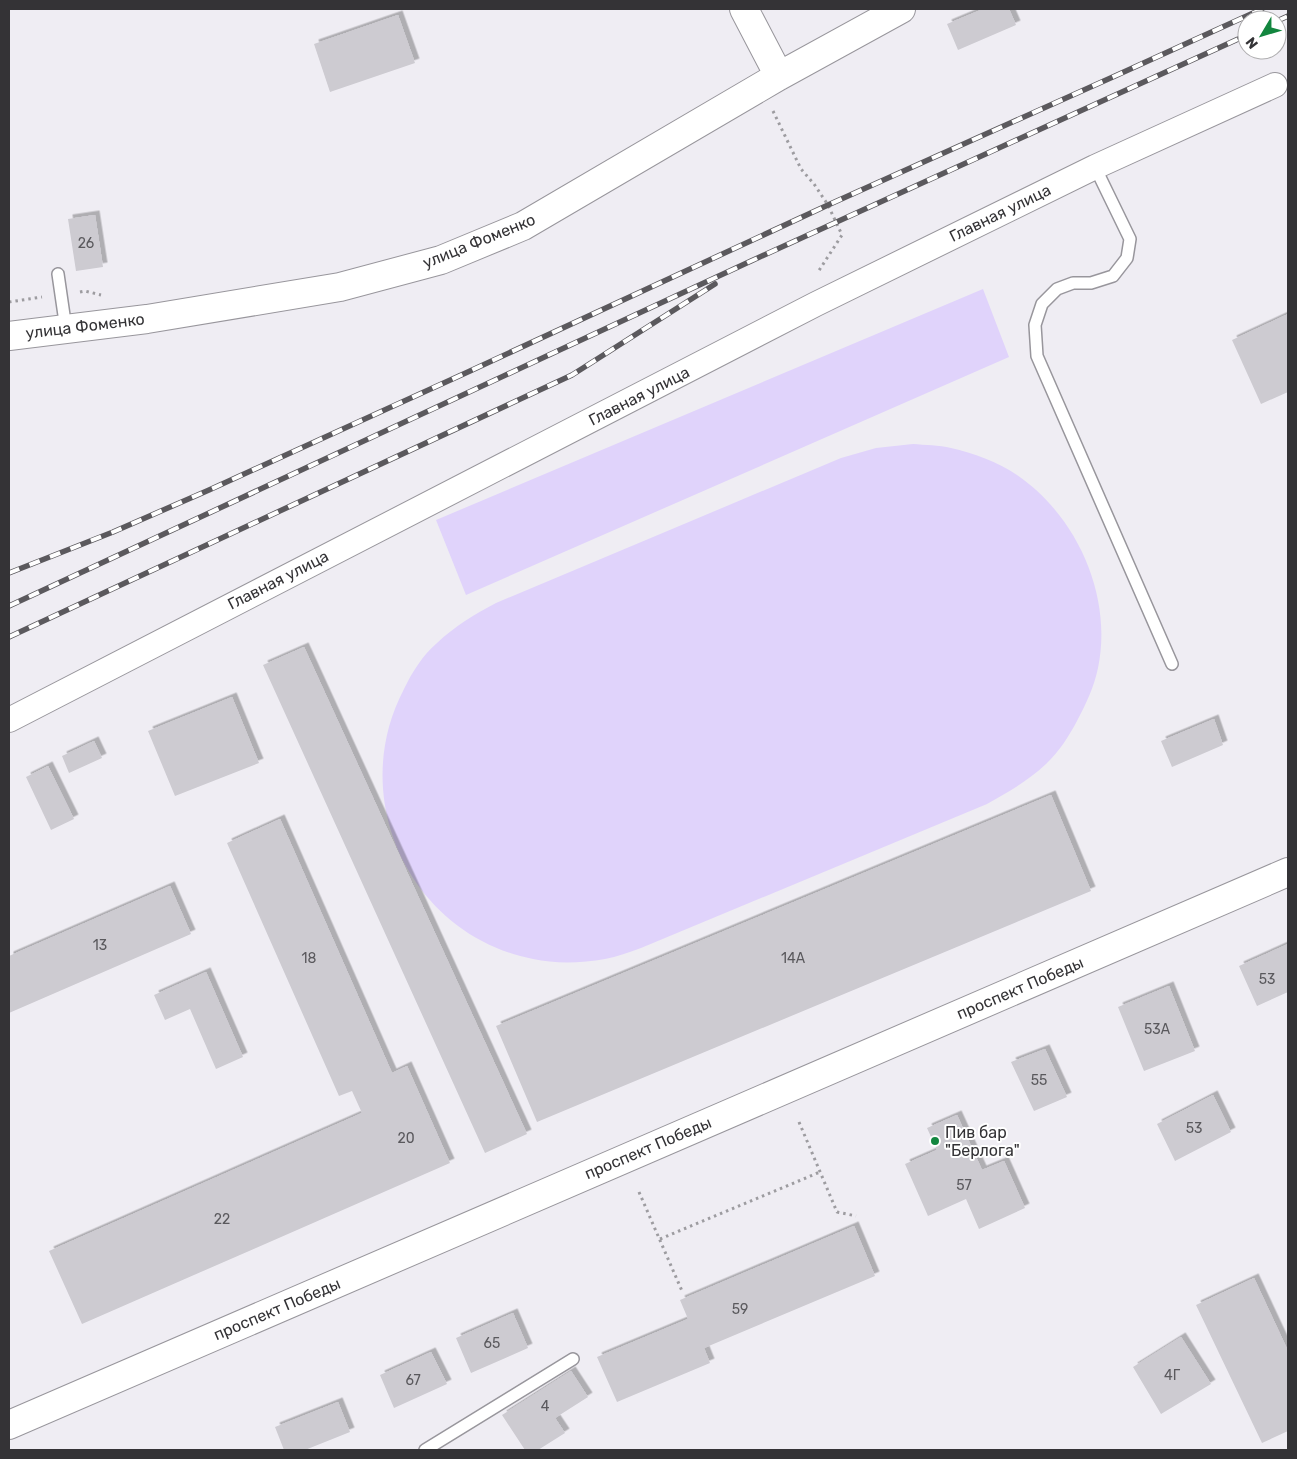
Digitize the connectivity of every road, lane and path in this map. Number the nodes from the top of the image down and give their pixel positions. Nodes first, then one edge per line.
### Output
1 (744, 9) edge
2 (900, 9) edge
3 (767, 83) junction
4 (1275, 84) dead end
5 (1096, 167) junction
6 (58, 274) dead end
7 (816, 276) dead end
8 (60, 294) junction
9 (102, 296) dead end
10 (9, 302) edge
11 (66, 329) junction
12 (9, 336) edge
13 (1172, 664) dead end
14 (9, 720) edge
15 (1288, 872) edge
16 (799, 1122) dead end
17 (820, 1172) junction
18 (639, 1192) dead end
19 (856, 1216) dead end
20 (660, 1239) junction
21 (682, 1291) dead end
22 (573, 1359) dead end
23 (9, 1425) edge
24 (425, 1450) edge

1 - 3 main road
2 - 3 main road, улица Фоменко
3 - 7 path
3 - 11 main road, улица Фоменко
4 - 5 street, Главная улица
5 - 13 lane
5 - 14 street, Главная улица
6 - 8 lane
8 - 9 path
8 - 10 path
8 - 11 lane
11 - 12 main road, улица Фоменко
15 - 23 main road, проспект Победы
16 - 17 path
17 - 19 path
17 - 20 path
18 - 20 path
20 - 21 path
22 - 24 lane

